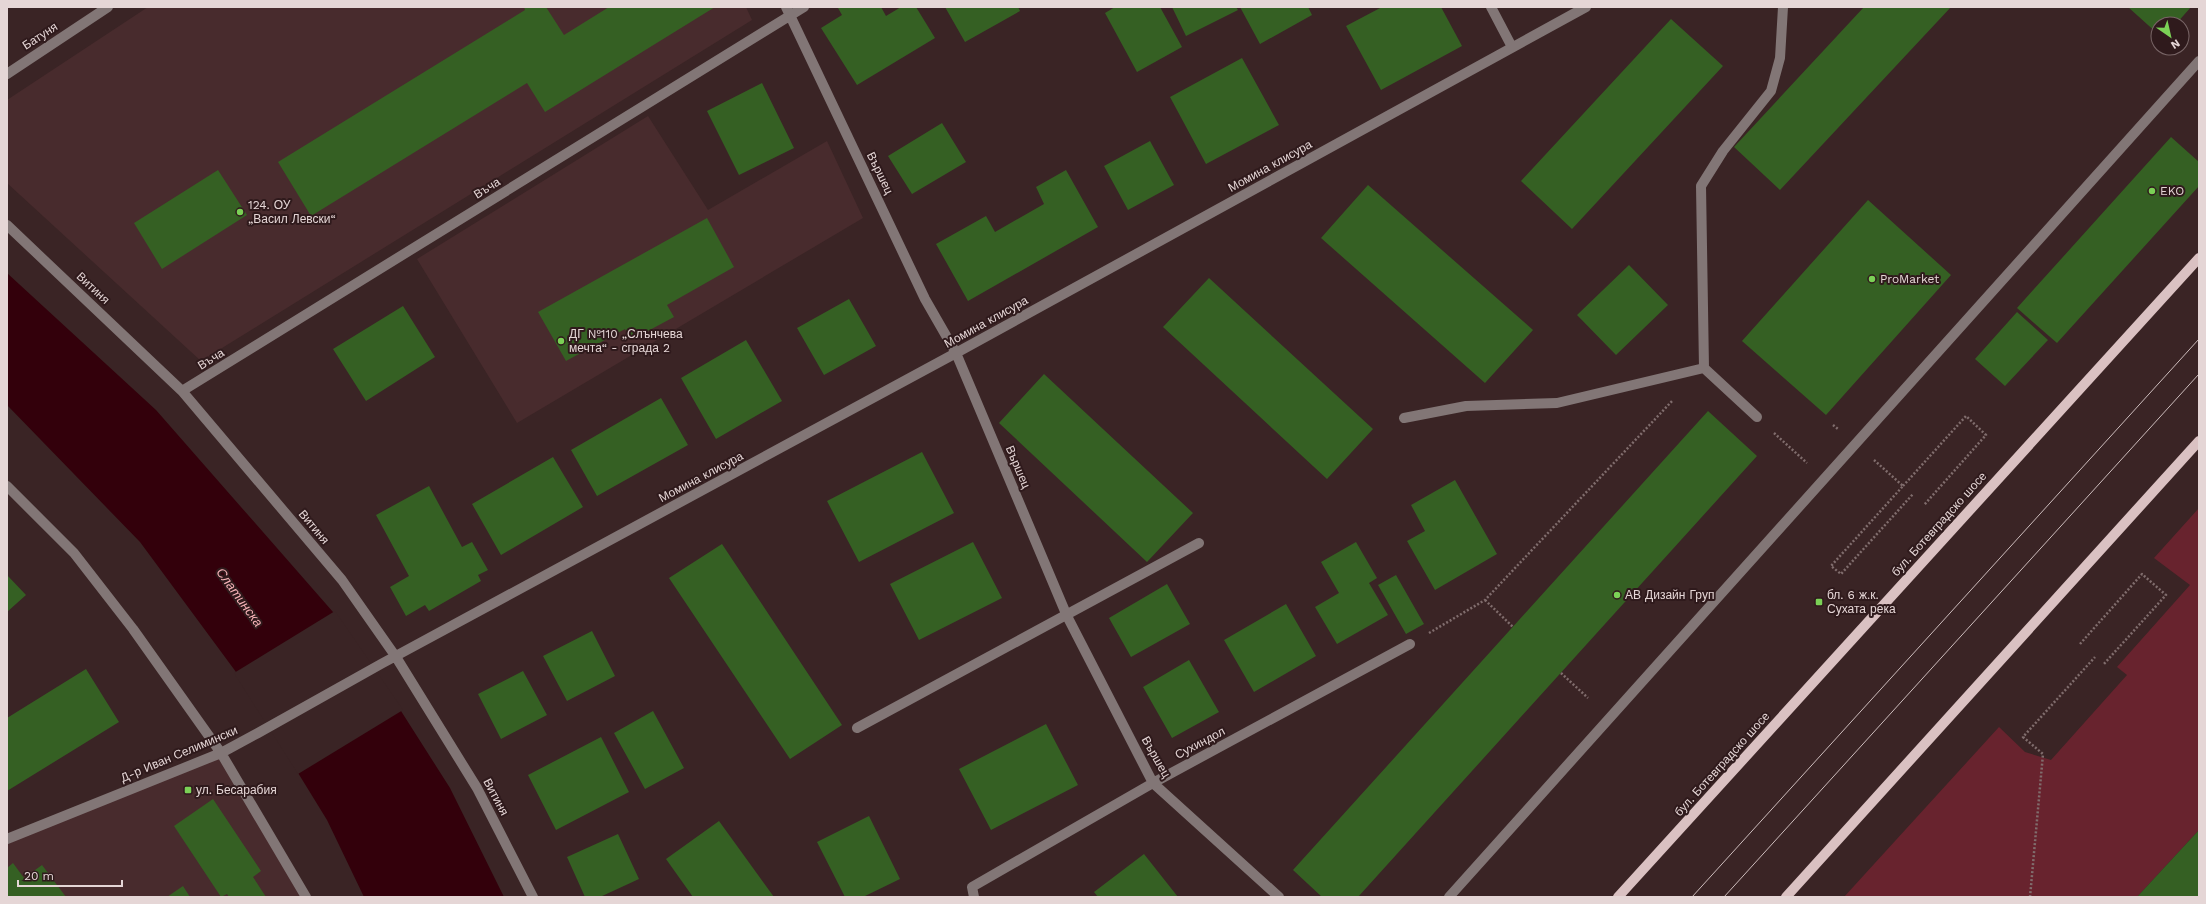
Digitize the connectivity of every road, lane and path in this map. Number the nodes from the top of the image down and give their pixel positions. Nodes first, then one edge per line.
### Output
1 (108, 7) edge
2 (804, 7) edge
3 (1491, 7) edge
4 (1586, 7) edge
5 (1783, 7) edge
6 (788, 11) edge
7 (1512, 47) junction
8 (2199, 61) edge
9 (7, 74) edge
10 (7, 225) edge
11 (2199, 258) edge
12 (956, 353) junction
13 (1704, 368) junction
14 (182, 391) junction
15 (1676, 397) dead end
16 (1757, 417) joint
17 (1404, 418) dead end
18 (1833, 425) dead end
19 (2199, 442) edge
20 (1855, 444) junction
21 (1824, 478) junction
22 (7, 486) edge
23 (1903, 486) junction
24 (1913, 494) dead end
25 (1924, 505) dead end
26 (1199, 544) dead end
27 (1486, 600) junction
28 (1067, 616) junction
29 (1513, 627) dead end
30 (1410, 644) joint
31 (2080, 644) dead end
32 (396, 656) junction
33 (2095, 657) dead end
34 (2103, 665) dead end
35 (1561, 673) dead end
36 (1588, 698) dead end
37 (857, 728) dead end
38 (221, 753) junction
39 (1153, 783) junction
40 (7, 838) edge
41 (306, 897) edge
42 (533, 897) edge
43 (974, 897) edge
44 (1279, 897) edge
45 (1450, 897) edge
46 (1618, 897) edge
47 (1786, 897) edge
48 (2030, 897) edge

1 - 9 street, Батуня
2 - 6 street, Въча
3 - 7 street
4 - 7 street, Момина клисура
5 - 13 street
6 - 12 street, Вършец
6 - 14 street, Въча
7 - 12 street, Момина клисура
8 - 20 street
10 - 14 street, Витиня
11 - 46 main road, бул. Ботевградско шосе
12 - 28 street, Вършец
12 - 32 street, Момина клисура
13 - 16 street
13 - 17 street
14 - 32 street, Витиня
15 - 27 path
16 - 21 path
18 - 20 path
19 - 47 main road
20 - 21 street
20 - 23 path
21 - 45 street
22 - 38 street
23 - 24 path
23 - 25 path
26 - 28 street
27 - 29 path
27 - 30 path
28 - 37 street
28 - 39 street, Вършец
30 - 39 street, Сухиндол
31 - 34 path
32 - 38 street, Д-р Иван Селимински
32 - 42 street, Витиня
33 - 48 path
35 - 36 path
38 - 40 street, Д-р Иван Селимински
38 - 41 street
39 - 43 street, Сухиндол
39 - 44 street, Вършец

